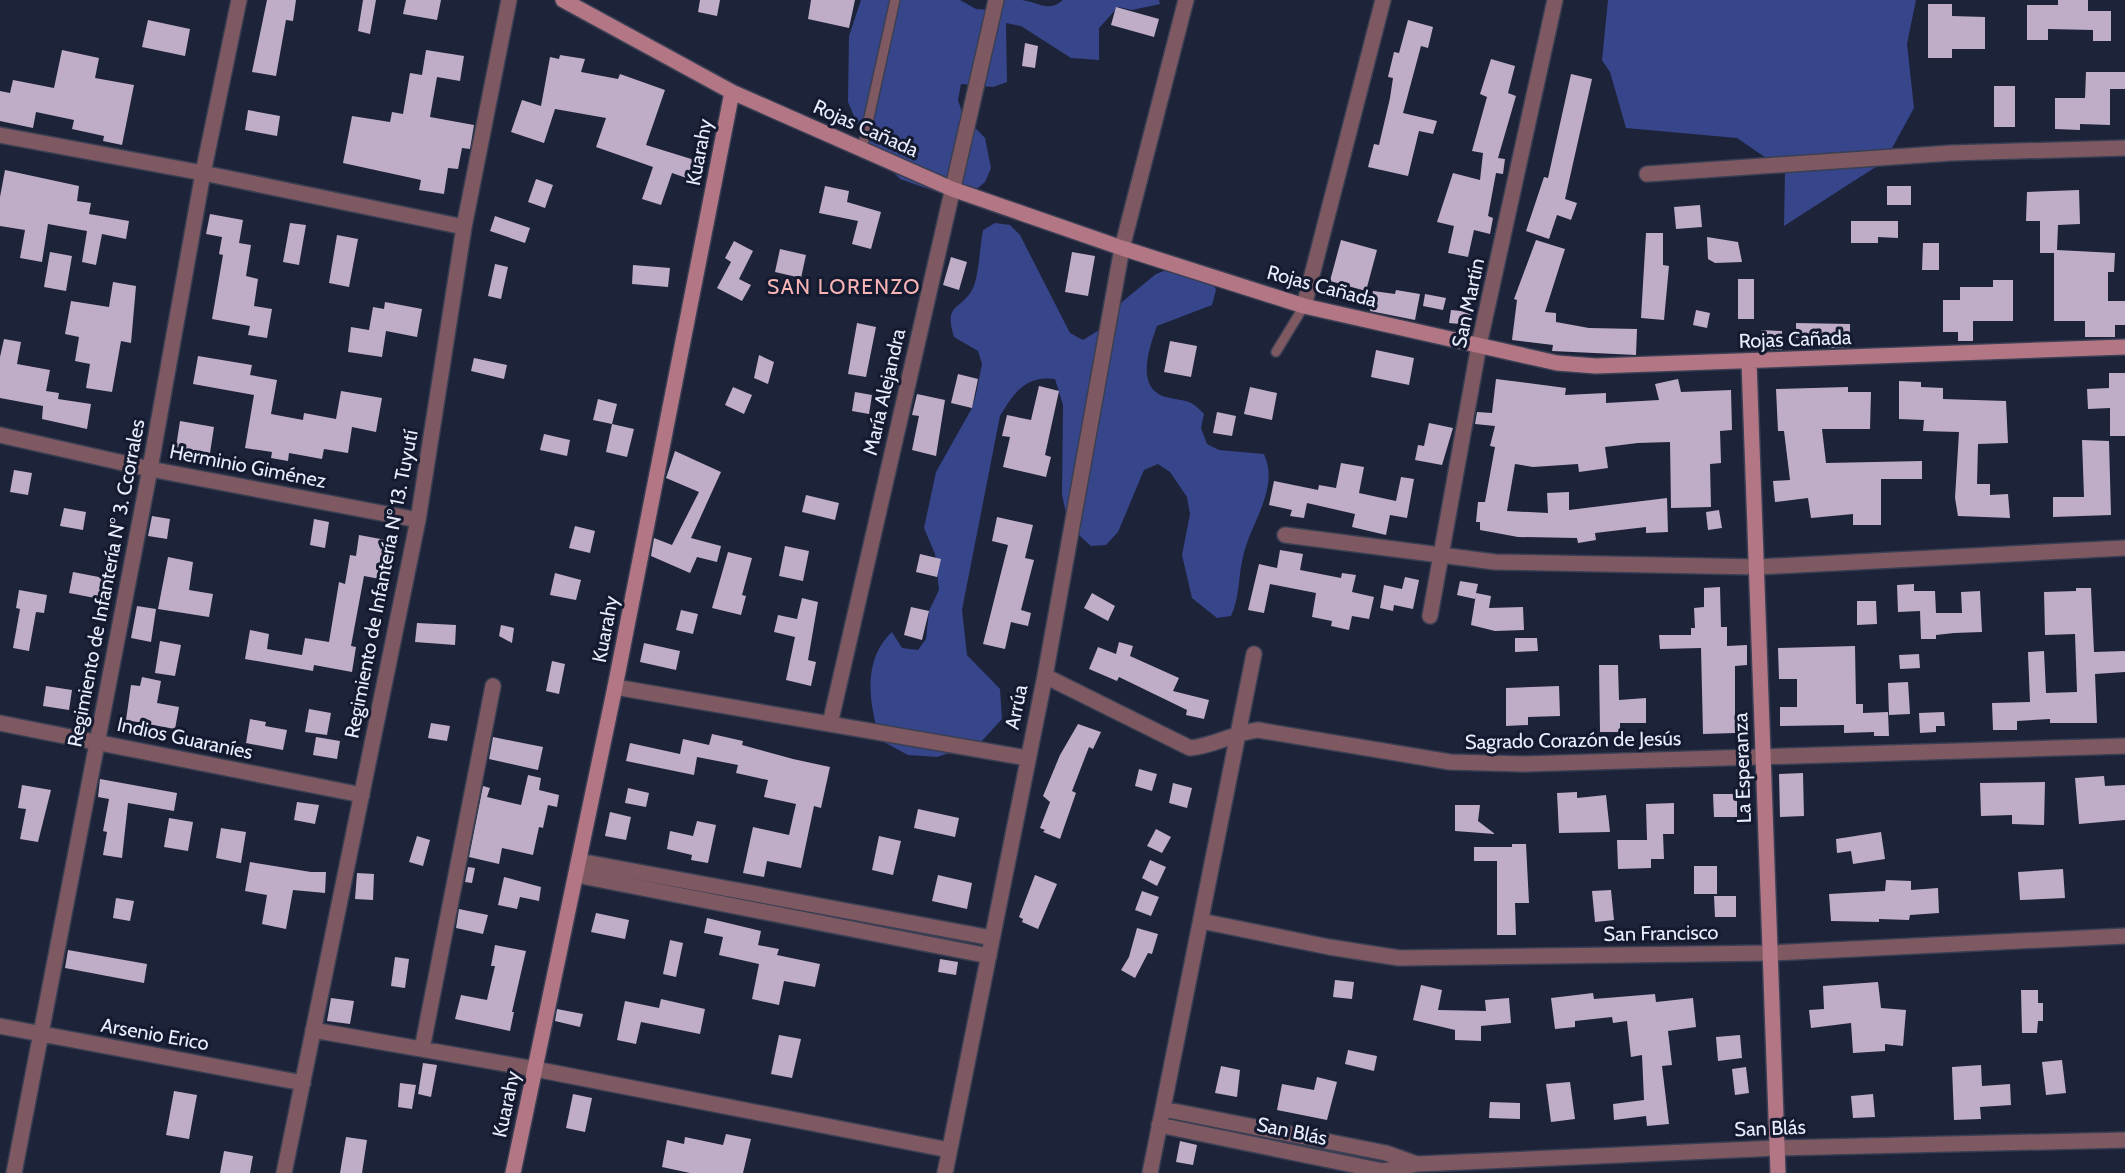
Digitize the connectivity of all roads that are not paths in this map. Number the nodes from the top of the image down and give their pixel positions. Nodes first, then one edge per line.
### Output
1 (239, 0) edge
2 (509, 0) edge
3 (563, 0) edge
4 (895, 0) edge
5 (996, 0) edge
6 (1186, 0) edge
7 (1383, 0) edge
8 (1555, 0) edge
9 (732, 92) junction
10 (0, 135) edge
11 (2125, 148) edge
12 (862, 149) junction
13 (203, 173) junction
14 (1647, 174) dead end
15 (952, 189) junction
16 (464, 227) junction
17 (1122, 248) junction
18 (1304, 306) junction
19 (1479, 345) junction
20 (2125, 347) edge
21 (1276, 352) dead end
22 (1749, 362) junction
23 (0, 435) edge
24 (150, 469) junction
25 (418, 520) junction
26 (1285, 535) dead end
27 (2125, 548) edge
28 (1440, 555) junction
29 (1758, 567) junction
30 (1430, 616) dead end
31 (1254, 654) dead end
32 (1045, 676) junction
33 (493, 686) dead end
34 (615, 687) junction
35 (0, 723) edge
36 (830, 724) junction
37 (1236, 733) junction
38 (98, 741) junction
39 (2125, 746) edge
40 (1027, 758) junction
41 (1762, 758) junction
42 (362, 795) junction
43 (577, 868) junction
44 (1201, 921) junction
45 (2125, 936) edge
46 (992, 938) junction
47 (1770, 953) junction
48 (988, 956) junction
49 (0, 1026) edge
50 (314, 1030) junction
51 (41, 1035) junction
52 (422, 1049) junction
53 (535, 1069) junction
54 (303, 1083) junction
55 (1163, 1109) junction
56 (1159, 1125) junction
57 (2125, 1140) edge
58 (1778, 1148) junction
59 (949, 1150) junction
60 (1417, 1164) junction
61 (14, 1173) edge
62 (284, 1173) edge
63 (513, 1173) edge
64 (945, 1173) edge
65 (1149, 1173) edge
66 (1778, 1173) edge

1 - 13 street, Regimiento de Infantería N° 3. Ccorrales
2 - 16 street, Regimiento de Infantería N° 13. Tuyutí
3 - 9 street, Rojas Cañada
4 - 12 lane
5 - 15 street, María Alejandra
6 - 17 street, Arrúa
7 - 18 street
8 - 19 street, San Martín
9 - 12 street, Rojas Cañada
9 - 34 street, Kuarahy
10 - 13 street
11 - 14 street
12 - 15 street, Rojas Cañada
13 - 16 street
13 - 24 street, Regimiento de Infantería N° 3. Ccorrales
15 - 17 street, Rojas Cañada
15 - 36 street, María Alejandra
16 - 25 street, Regimiento de Infantería N° 13. Tuyutí
17 - 18 street, Rojas Cañada
17 - 32 street, Arrúa
18 - 19 street, Rojas Cañada
18 - 21 lane
19 - 22 street, Rojas Cañada
19 - 28 street, San Martín
20 - 22 street, Rojas Cañada
22 - 29 street, La Esperanza
23 - 24 street, Herminio Giménez
24 - 25 street, Herminio Giménez
24 - 38 street, Regimiento de Infantería N° 3. Ccorrales
25 - 42 street, Regimiento de Infantería N° 13. Tuyutí
26 - 28 street
27 - 29 street
28 - 29 street
28 - 30 street, San Martín
29 - 41 street, La Esperanza
31 - 37 street
32 - 37 street, Sagrado Corazón de Jesús
32 - 40 street, Arrúa
33 - 52 street
34 - 36 street
34 - 43 street, Kuarahy
35 - 38 street, Indios Guaraníes
36 - 40 street
37 - 41 street, Sagrado Corazón de Jesús
37 - 44 street
38 - 42 street, Indios Guaraníes
38 - 51 street, Regimiento de Infantería N° 3. Ccorrales
39 - 41 street, Sagrado Corazón de Jesús
40 - 46 street, Arrúa
41 - 47 street, La Esperanza
42 - 50 street, Regimiento de Infantería N° 13. Tuyutí
43 - 46 street
43 - 48 street
43 - 53 street, Kuarahy
44 - 47 street, San Francisco
44 - 55 street
45 - 47 street, San Francisco
46 - 48 street, Arrúa
47 - 58 street, La Esperanza
48 - 59 street, Arrúa
49 - 51 street, Arsenio Erico
50 - 52 street
50 - 54 street, Regimiento de Infantería N° 13. Tuyutí
51 - 54 street, Arsenio Erico
51 - 61 street, Regimiento de Infantería N° 3. Ccorrales
52 - 53 street
53 - 59 street
53 - 63 street, Kuarahy
54 - 62 street, Regimiento de Infantería N° 13. Tuyutí
55 - 56 street
55 - 60 street, San Blás
56 - 60 street, San Blás
56 - 65 street
57 - 58 street, San Blás
58 - 60 street, San Blás
58 - 66 street, La Esperanza
59 - 64 street, Arrúa

